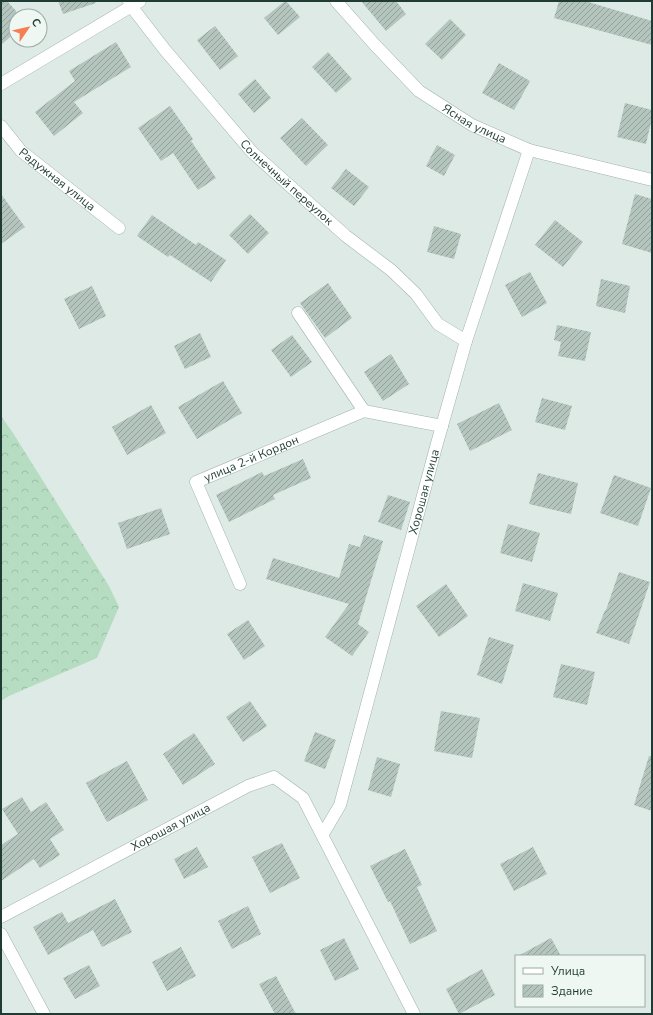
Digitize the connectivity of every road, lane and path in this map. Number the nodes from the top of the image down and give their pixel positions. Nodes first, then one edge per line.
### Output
1 (336, 1) edge
2 (133, 3) edge
3 (1, 84) edge
4 (1, 126) edge
5 (529, 150) junction
6 (652, 180) edge
7 (119, 228) dead end
8 (298, 313) dead end
9 (466, 341) junction
10 (364, 411) junction
11 (442, 426) junction
12 (240, 584) dead end
13 (323, 834) junction
14 (1, 917) edge
15 (1, 934) edge
16 (44, 1014) edge
17 (414, 1014) edge

1 - 5 street, Ясная улица
2 - 3 street
2 - 9 street, Солнечный переулок
4 - 7 street, Радужная улица
5 - 6 street, Ясная улица
5 - 9 street, Хорошая улица
8 - 10 street
9 - 11 street, Хорошая улица
10 - 11 street
10 - 12 street, улица 2-й Кордон
11 - 13 street, Хорошая улица
13 - 14 street, Хорошая улица
13 - 17 street, Хорошая улица
15 - 16 street

